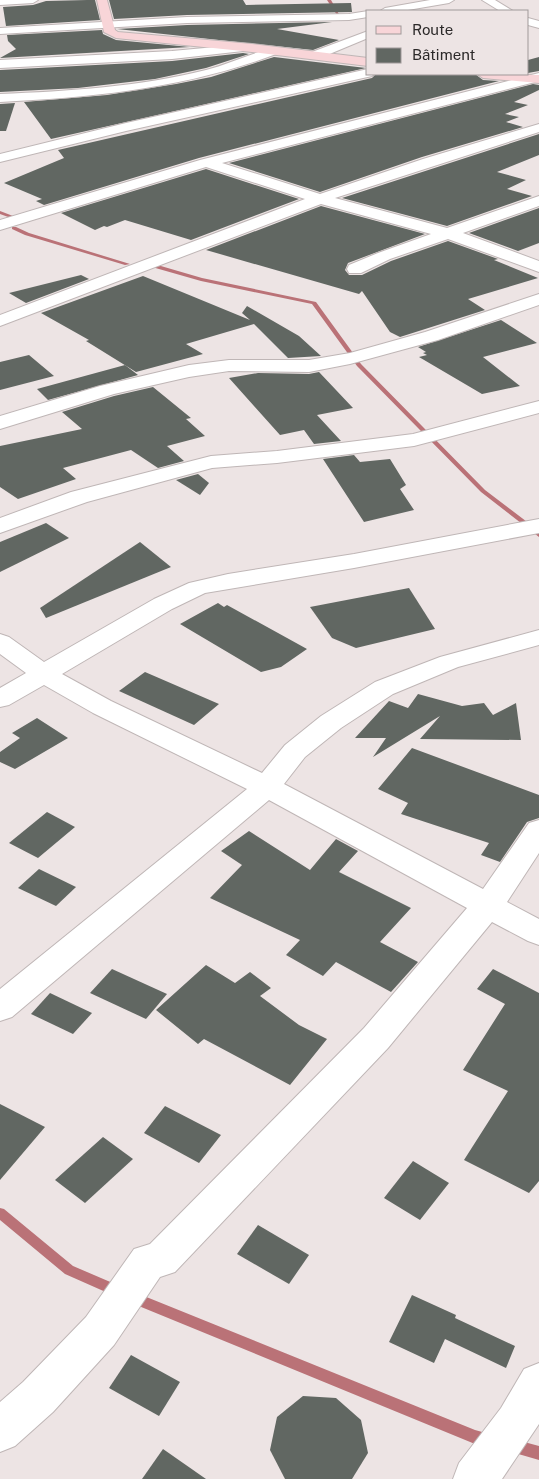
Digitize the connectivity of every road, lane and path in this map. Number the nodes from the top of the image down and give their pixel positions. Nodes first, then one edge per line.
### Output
1 (33, 0) edge
2 (102, 0) edge
3 (449, 0) edge
4 (487, 0) edge
5 (0, 2) edge
6 (391, 10) edge
7 (506, 10) edge
8 (366, 14) edge
9 (108, 23) junction
10 (0, 31) edge
11 (116, 35) junction
12 (366, 35) edge
13 (252, 48) junction
14 (275, 51) junction
15 (316, 55) junction
16 (120, 57) junction
17 (366, 62) edge
18 (0, 64) edge
19 (366, 73) edge
20 (496, 75) edge
21 (537, 78) edge
22 (0, 98) edge
23 (539, 128) edge
24 (0, 158) edge
25 (206, 163) junction
26 (321, 198) junction
27 (539, 202) edge
28 (0, 225) edge
29 (450, 234) junction
30 (539, 267) edge
31 (354, 269) dead end
32 (539, 299) edge
33 (0, 321) edge
34 (539, 407) edge
35 (0, 423) edge
36 (0, 526) edge
37 (532, 528) edge
38 (538, 637) edge
39 (0, 642) edge
40 (44, 674) junction
41 (0, 699) edge
42 (267, 787) junction
43 (539, 830) edge
44 (488, 905) junction
45 (539, 933) edge
46 (0, 1008) edge
47 (539, 1383) edge
48 (0, 1431) edge
49 (475, 1479) edge

1 - 5 street
2 - 9 street
3 - 6 street
4 - 7 street
8 - 9 street
9 - 10 street
9 - 11 street
11 - 13 street
11 - 16 street
12 - 15 street
13 - 14 street
13 - 16 street
14 - 15 street
14 - 22 street
15 - 17 street
16 - 18 street
19 - 24 street
20 - 21 street
21 - 25 street
23 - 26 street
25 - 26 street
25 - 28 street
26 - 29 street
26 - 33 street
27 - 29 street
29 - 30 street
29 - 31 street
32 - 35 street
34 - 36 street
37 - 40 street
38 - 42 street
39 - 40 street
40 - 41 street
40 - 42 street
42 - 44 street
42 - 46 street
43 - 44 street
44 - 45 street
44 - 48 street
47 - 49 street

